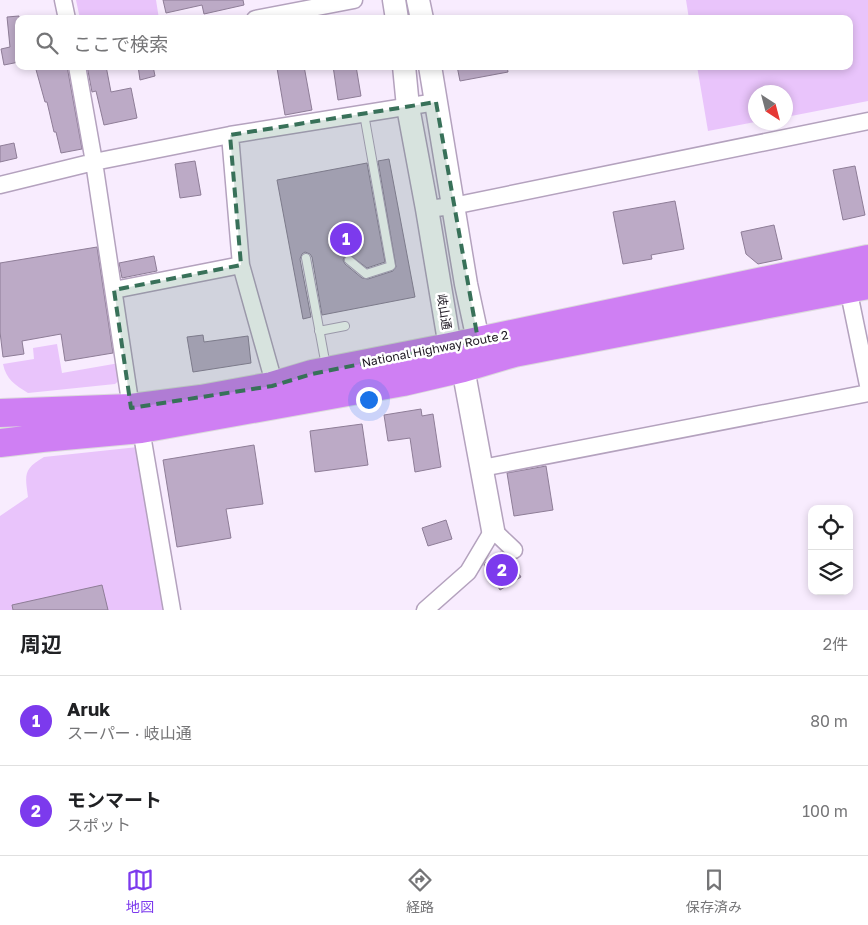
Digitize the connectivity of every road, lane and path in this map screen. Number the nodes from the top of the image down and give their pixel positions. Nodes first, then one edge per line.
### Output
1 (63, 0) edge
2 (354, 0) edge
3 (394, 0) edge
4 (418, 0) edge
5 (66, 15) edge
6 (276, 15) edge
7 (396, 15) edge
8 (421, 15) edge
9 (78, 70) edge
10 (404, 70) edge
11 (431, 70) edge
12 (436, 102) junction
13 (408, 107) junction
14 (364, 114) junction
15 (868, 120) edge
16 (230, 135) junction
17 (94, 162) junction
18 (0, 185) edge
19 (453, 206) junction
20 (427, 209) junction
21 (306, 258) dead end
22 (868, 259) edge
23 (349, 260) dead end
24 (241, 265) junction
25 (858, 287) edge
26 (114, 290) junction
27 (345, 326) dead end
28 (319, 331) junction
29 (478, 340) junction
30 (456, 357) junction
31 (326, 371) junction
32 (868, 385) edge
33 (272, 386) junction
34 (868, 393) edge
35 (0, 413) edge
36 (136, 419) junction
37 (0, 443) edge
38 (482, 468) junction
39 (493, 530) junction
40 (514, 550) dead end
41 (172, 610) edge
42 (426, 610) edge

1 - 5 street
2 - 6 street
3 - 7 street
4 - 8 street
9 - 17 street
10 - 13 street, 岐山通
11 - 12 street
12 - 13 street
12 - 19 street
13 - 14 street
13 - 20 street, 岐山通
14 - 16 street
14 - 23 lane
15 - 19 street
16 - 17 street
16 - 24 street
17 - 18 street
17 - 26 street
19 - 20 street
19 - 29 street
20 - 30 street, 岐山通
21 - 28 lane
22 - 29 highway, National Highway Route 2
24 - 26 street
24 - 33 street
25 - 30 highway, National Highway Route 2
25 - 32 street
26 - 36 street
27 - 28 lane
28 - 31 lane
29 - 30 highway, National Highway Route 2
30 - 31 highway, National Highway Route 2
30 - 36 highway, National Highway Route 2
30 - 38 street, 岐山通
31 - 33 highway, National Highway Route 2
33 - 36 highway, National Highway Route 2
34 - 38 street
35 - 36 highway, National Highway Route 2
36 - 37 highway, National Highway Route 2
36 - 41 street
38 - 39 street, 岐山通
39 - 40 street
39 - 42 street

